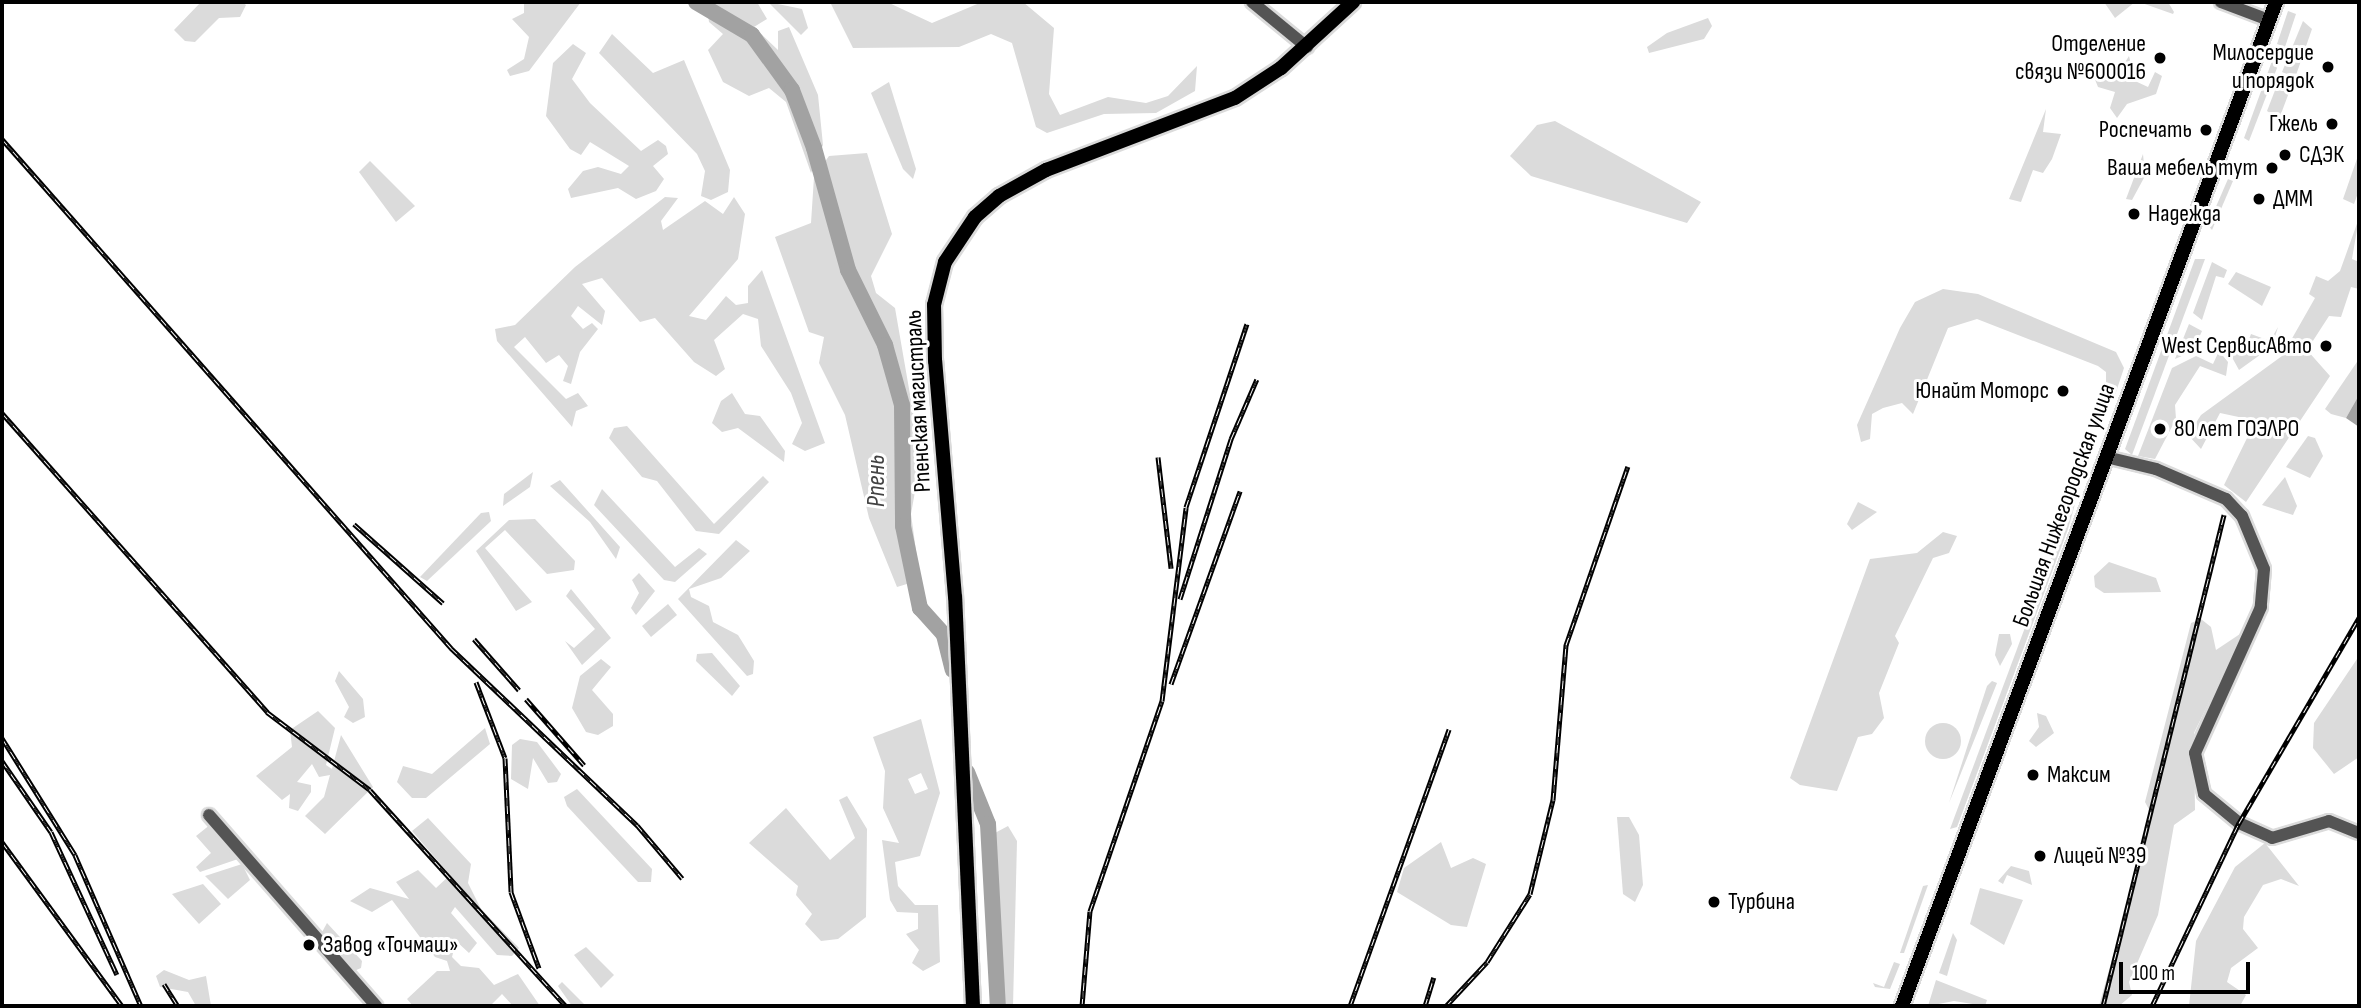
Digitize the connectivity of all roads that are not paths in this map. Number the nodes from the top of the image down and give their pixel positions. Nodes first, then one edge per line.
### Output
1 (1252, 2) edge
2 (1353, 2) edge
3 (2221, 2) edge
4 (2276, 2) edge
5 (2269, 20) junction
6 (1307, 47) junction
7 (2106, 457) junction
8 (208, 815) dead end
9 (2359, 833) edge
10 (376, 1006) edge
11 (970, 1006) edge
12 (1902, 1006) edge

1 - 6 street
2 - 6 main road, Рпенская магистраль
3 - 5 street
4 - 5 main road, Большая Нижегородская улица
5 - 7 main road, Большая Нижегородская улица
6 - 11 main road, Рпенская магистраль
7 - 9 street
7 - 12 main road, Большая Нижегородская улица
8 - 10 street

